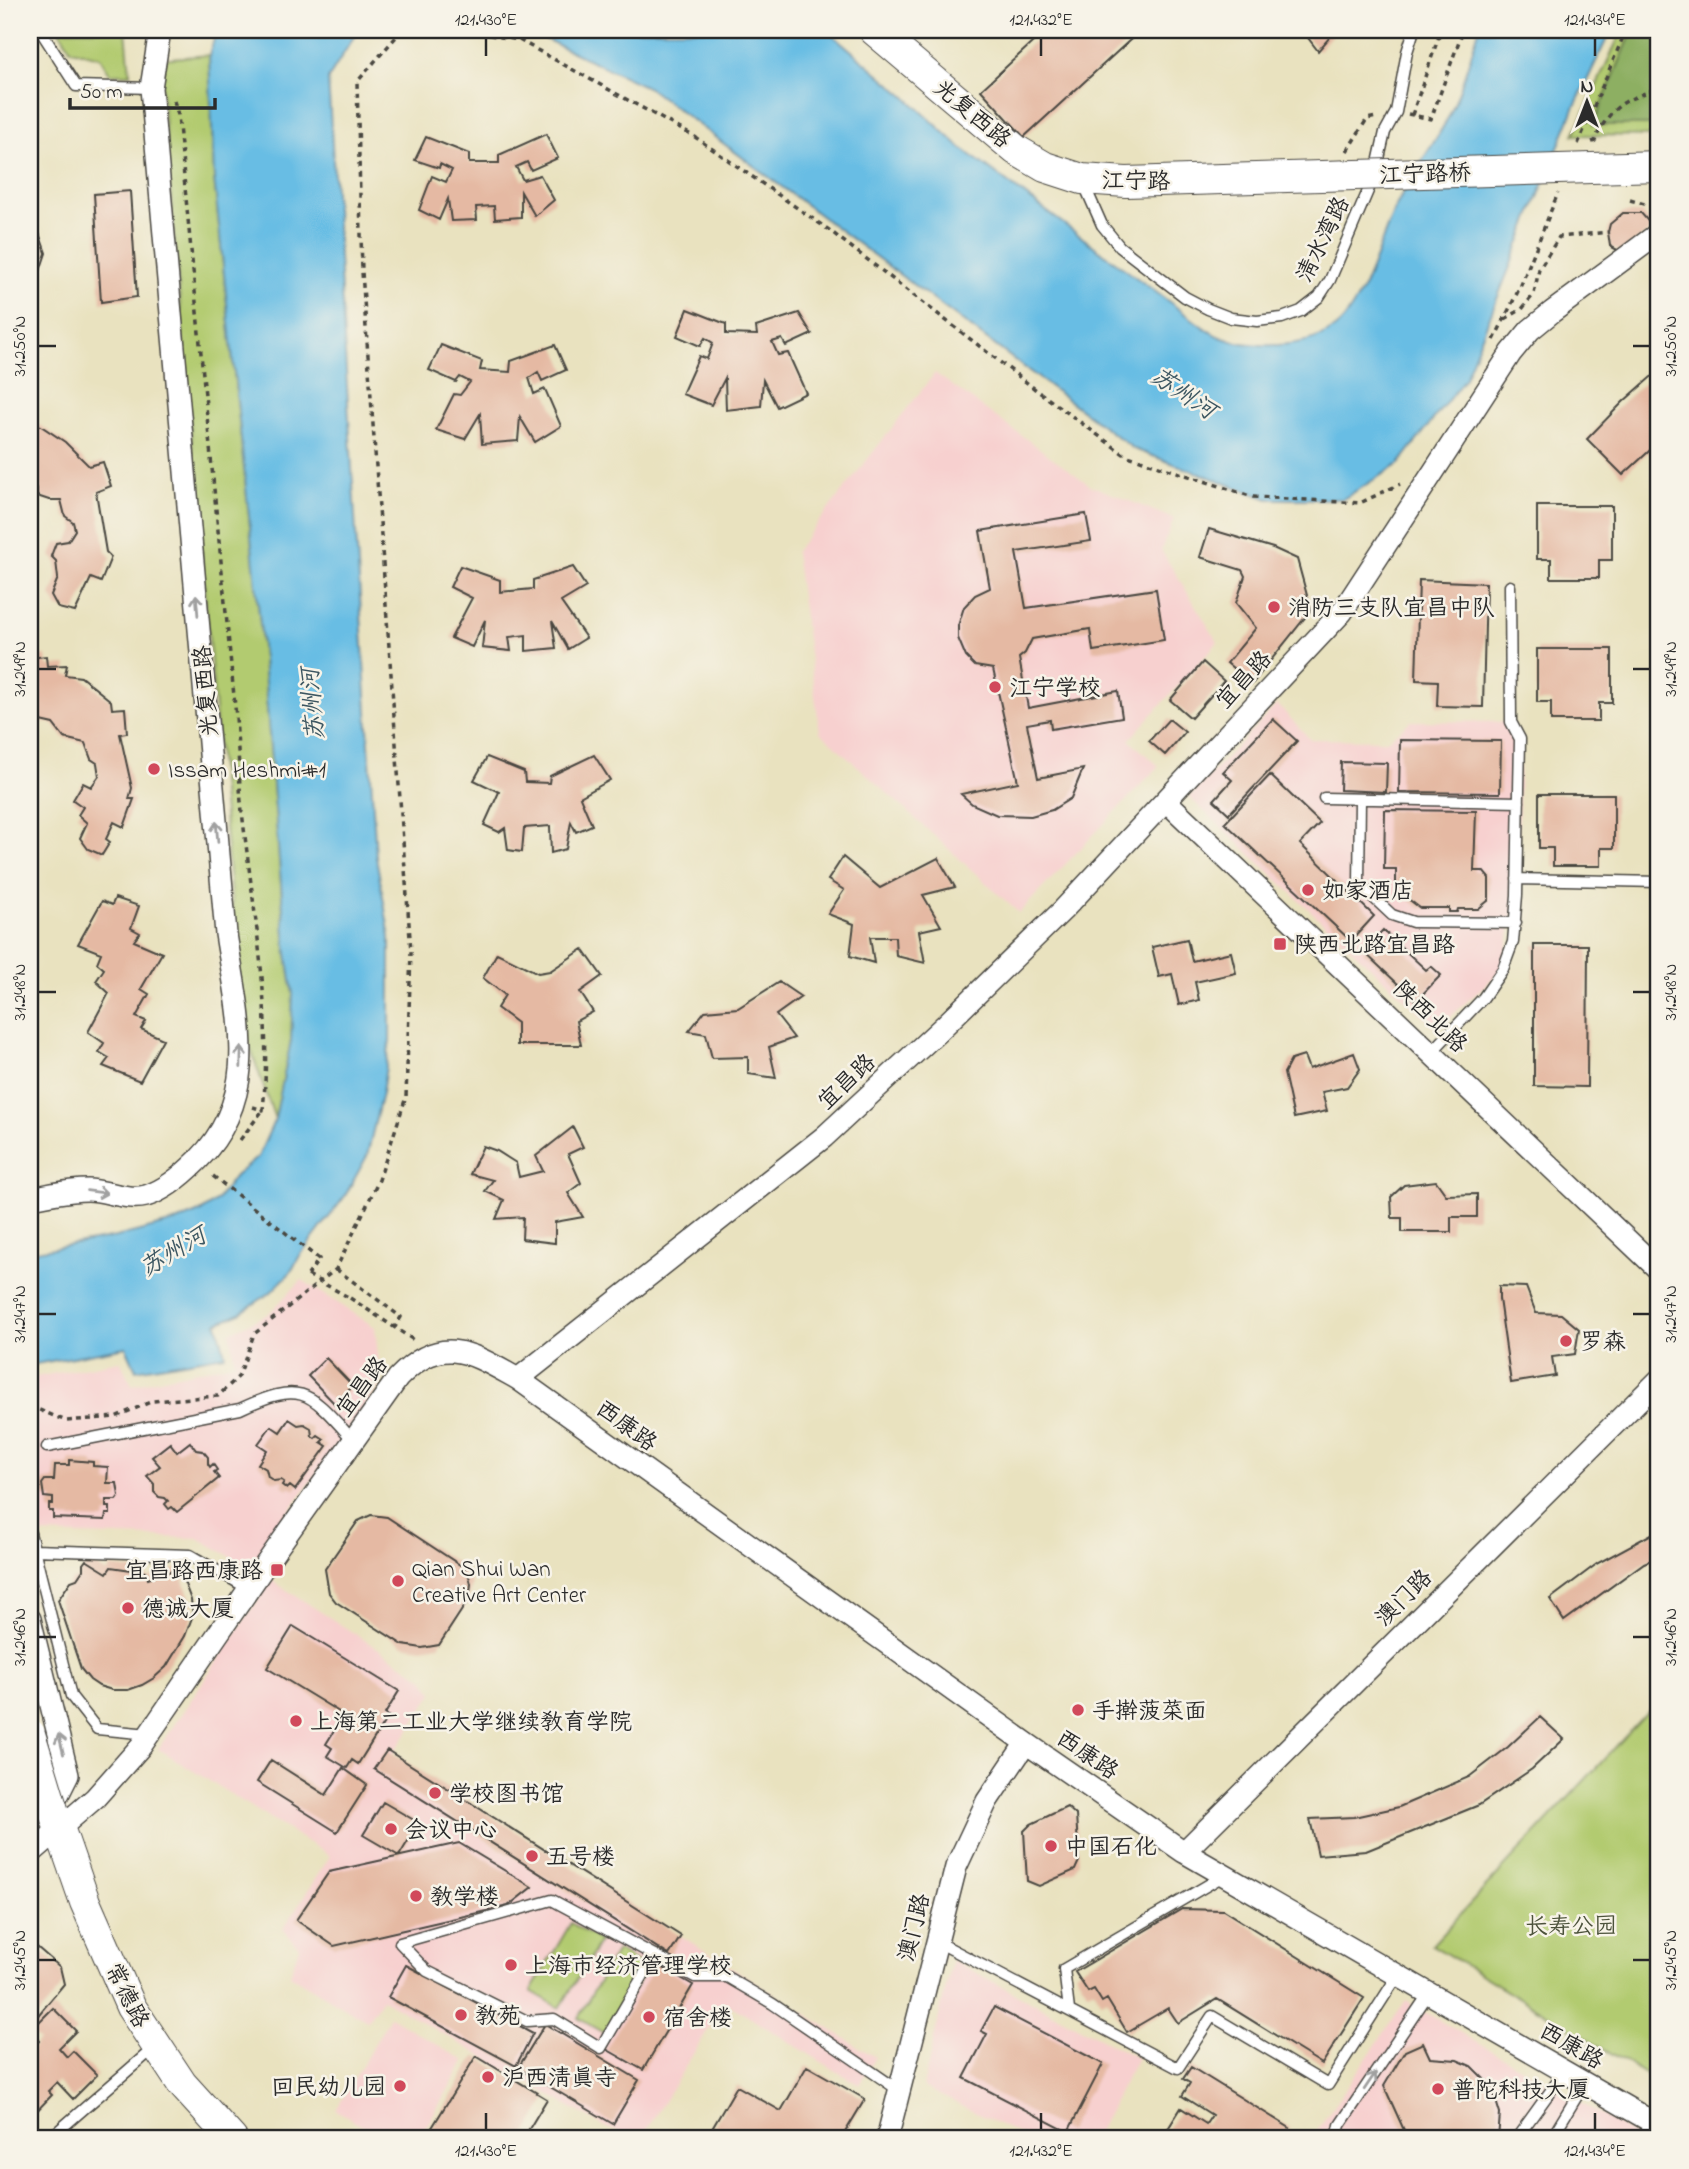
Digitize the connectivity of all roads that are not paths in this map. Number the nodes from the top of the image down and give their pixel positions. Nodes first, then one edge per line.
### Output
1 (37, 30) edge
2 (160, 30) edge
3 (874, 30) edge
4 (1414, 30) edge
5 (30, 36) edge
6 (151, 88) junction
7 (1659, 166) edge
8 (1082, 179) junction
9 (1190, 180) joint
10 (1659, 233) edge
11 (1510, 586) dead end
12 (1324, 798) dead end
13 (1360, 799) junction
14 (1166, 801) junction
15 (1519, 802) junction
16 (1517, 879) junction
17 (1659, 881) edge
18 (1516, 923) junction
19 (1432, 1053) junction
20 (30, 1198) edge
21 (1659, 1270) edge
22 (518, 1379) junction
23 (1659, 1380) edge
24 (353, 1440) junction
25 (47, 1447) dead end
26 (30, 1533) edge
27 (34, 1550) junction
28 (249, 1588) junction
29 (30, 1619) edge
30 (30, 1734) edge
31 (149, 1734) junction
32 (1026, 1743) junction
33 (47, 1809) edge
34 (1184, 1852) junction
35 (30, 1854) edge
36 (1225, 1875) junction
37 (936, 1941) junction
38 (655, 1955) junction
39 (1398, 1975) junction
40 (1429, 1993) junction
41 (1069, 2010) junction
42 (156, 2047) junction
43 (1565, 2071) junction
44 (1585, 2083) junction
45 (900, 2091) junction
46 (1659, 2126) edge
47 (49, 2139) edge
48 (232, 2139) edge
49 (887, 2139) edge
50 (1337, 2139) edge
51 (1516, 2139) edge
52 (1551, 2139) edge

1 - 5 lane
1 - 6 lane
2 - 6 street, 光复西路
3 - 8 main road, 光复西路
4 - 8 lane, 清水湾路
20 -> 6 street, 光复西路
7 - 9 main road, 江宁路桥, bridge
8 - 9 main road, 江宁路
10 - 14 street, 宜昌路
11 - 15 lane
12 - 13 lane
13 - 15 lane
13 - 18 lane
14 - 19 street, 陕西北路
14 - 22 street, 宜昌路
15 - 16 lane
16 - 17 lane
16 - 18 lane
18 - 19 lane
19 - 21 street, 陕西北路
22 - 24 street, 宜昌路
22 - 32 street, 西康路
23 - 34 street, 澳门路
24 - 25 lane
24 - 28 street, 宜昌路
26 - 27 lane
27 - 28 lane
27 - 31 lane
28 - 31 street, 宜昌路
33 -> 29 street
30 - 33 main road, 常德路, bridge
31 - 33 street, 宜昌路
32 - 34 street, 西康路
32 - 37 street, 澳门路
33 - 35 street, 宜昌路
33 - 42 main road, 常德路
34 - 36 street, 西康路
36 - 39 street, 西康路
36 - 41 lane
37 - 41 lane
37 - 45 street, 澳门路
38 - 38 lane
38 - 45 lane
39 - 40 street, 西康路
39 - 41 lane
40 - 43 street, 西康路
50 -> 40 lane
42 - 47 lane
42 - 48 main road, 常德路
43 - 44 street, 西康路
43 - 51 lane
44 - 46 street, 西康路
44 - 52 lane
45 - 49 street, 澳门路

